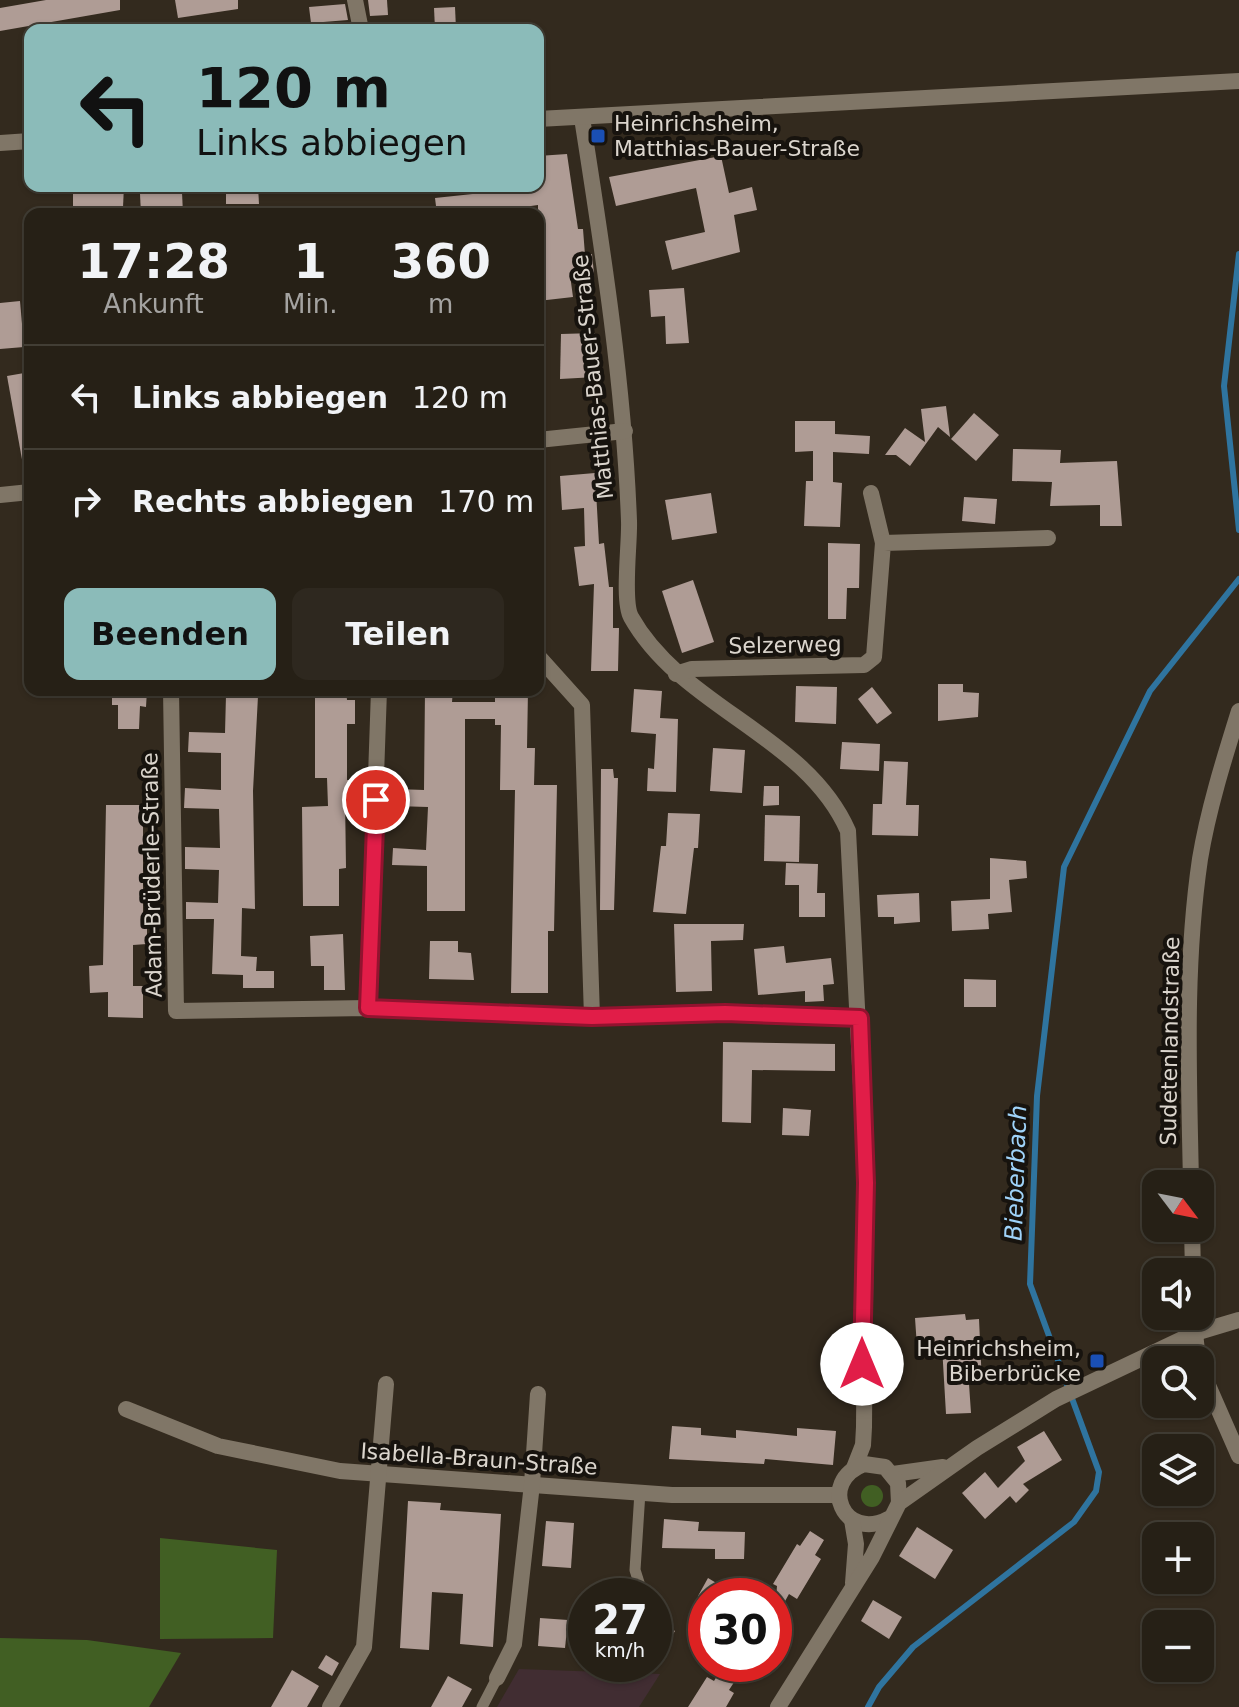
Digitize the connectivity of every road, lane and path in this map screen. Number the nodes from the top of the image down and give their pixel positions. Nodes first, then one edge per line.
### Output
1 (355, 0) edge
2 (360, 24) edge
3 (1239, 81) edge
4 (582, 118) junction
5 (544, 119) edge
6 (24, 141) edge
7 (0, 143) edge
8 (625, 431) junction
9 (544, 439) edge
10 (24, 493) edge
11 (871, 493) dead end
12 (0, 495) edge
13 (1048, 538) dead end
14 (883, 543) junction
15 (544, 663) edge
16 (676, 674) junction
17 (171, 696) edge
18 (379, 696) edge
19 (1239, 711) edge
20 (368, 1008) junction
21 (592, 1017) junction
22 (860, 1018) junction
23 (1191, 1170) edge
24 (1239, 1320) edge
25 (1214, 1322) edge
26 (1184, 1330) edge
27 (386, 1384) dead end
28 (538, 1394) dead end
29 (1214, 1399) edge
30 (864, 1400) junction
31 (126, 1409) dead end
32 (1239, 1456) edge
33 (956, 1462) junction
34 (854, 1468) junction
35 (889, 1471) junction
36 (380, 1474) junction
37 (532, 1484) junction
38 (640, 1492) junction
39 (839, 1495) junction
40 (899, 1503) junction
41 (888, 1519) junction
42 (852, 1520) junction
43 (638, 1578) edge
44 (852, 1588) junction
45 (497, 1678) joint
46 (330, 1707) edge
47 (482, 1707) edge
48 (778, 1707) edge

1 - 2 street
3 - 4 street
4 - 5 street
4 - 8 street, Matthias-Bauer-Straße
6 - 7 street
8 - 9 street
8 - 16 street, Matthias-Bauer-Straße
10 - 12 street
11 - 14 street, Selzerweg
13 - 14 street
14 - 16 street, Selzerweg
15 - 21 street
16 - 22 street, Matthias-Bauer-Straße
17 - 20 street, Adam-Brüderle-Straße
18 - 20 street
19 - 23 street, Sudetenlandstraße
20 - 21 street, Adam-Brüderle-Straße
21 - 22 street, Adam-Brüderle-Straße
22 - 30 street, Matthias-Bauer-Straße
24 - 25 street
26 - 33 street
27 - 36 street
28 - 37 street
29 - 32 street
30 - 34 street, Matthias-Bauer-Straße
30 - 35 street, Matthias-Bauer-Straße
31 - 36 street, Isabella-Braun-Straße
33 - 35 street
33 - 40 street
34 - 35 street
34 - 39 street
35 - 40 street
36 - 37 street, Isabella-Braun-Straße
36 - 46 street
37 - 38 street, Isabella-Braun-Straße
37 - 45 street
38 - 39 street, Isabella-Braun-Straße
38 - 43 lane
39 - 42 street
40 - 41 street
41 - 42 street
41 - 44 street
42 - 44 street
44 - 48 street
45 - 47 lane

